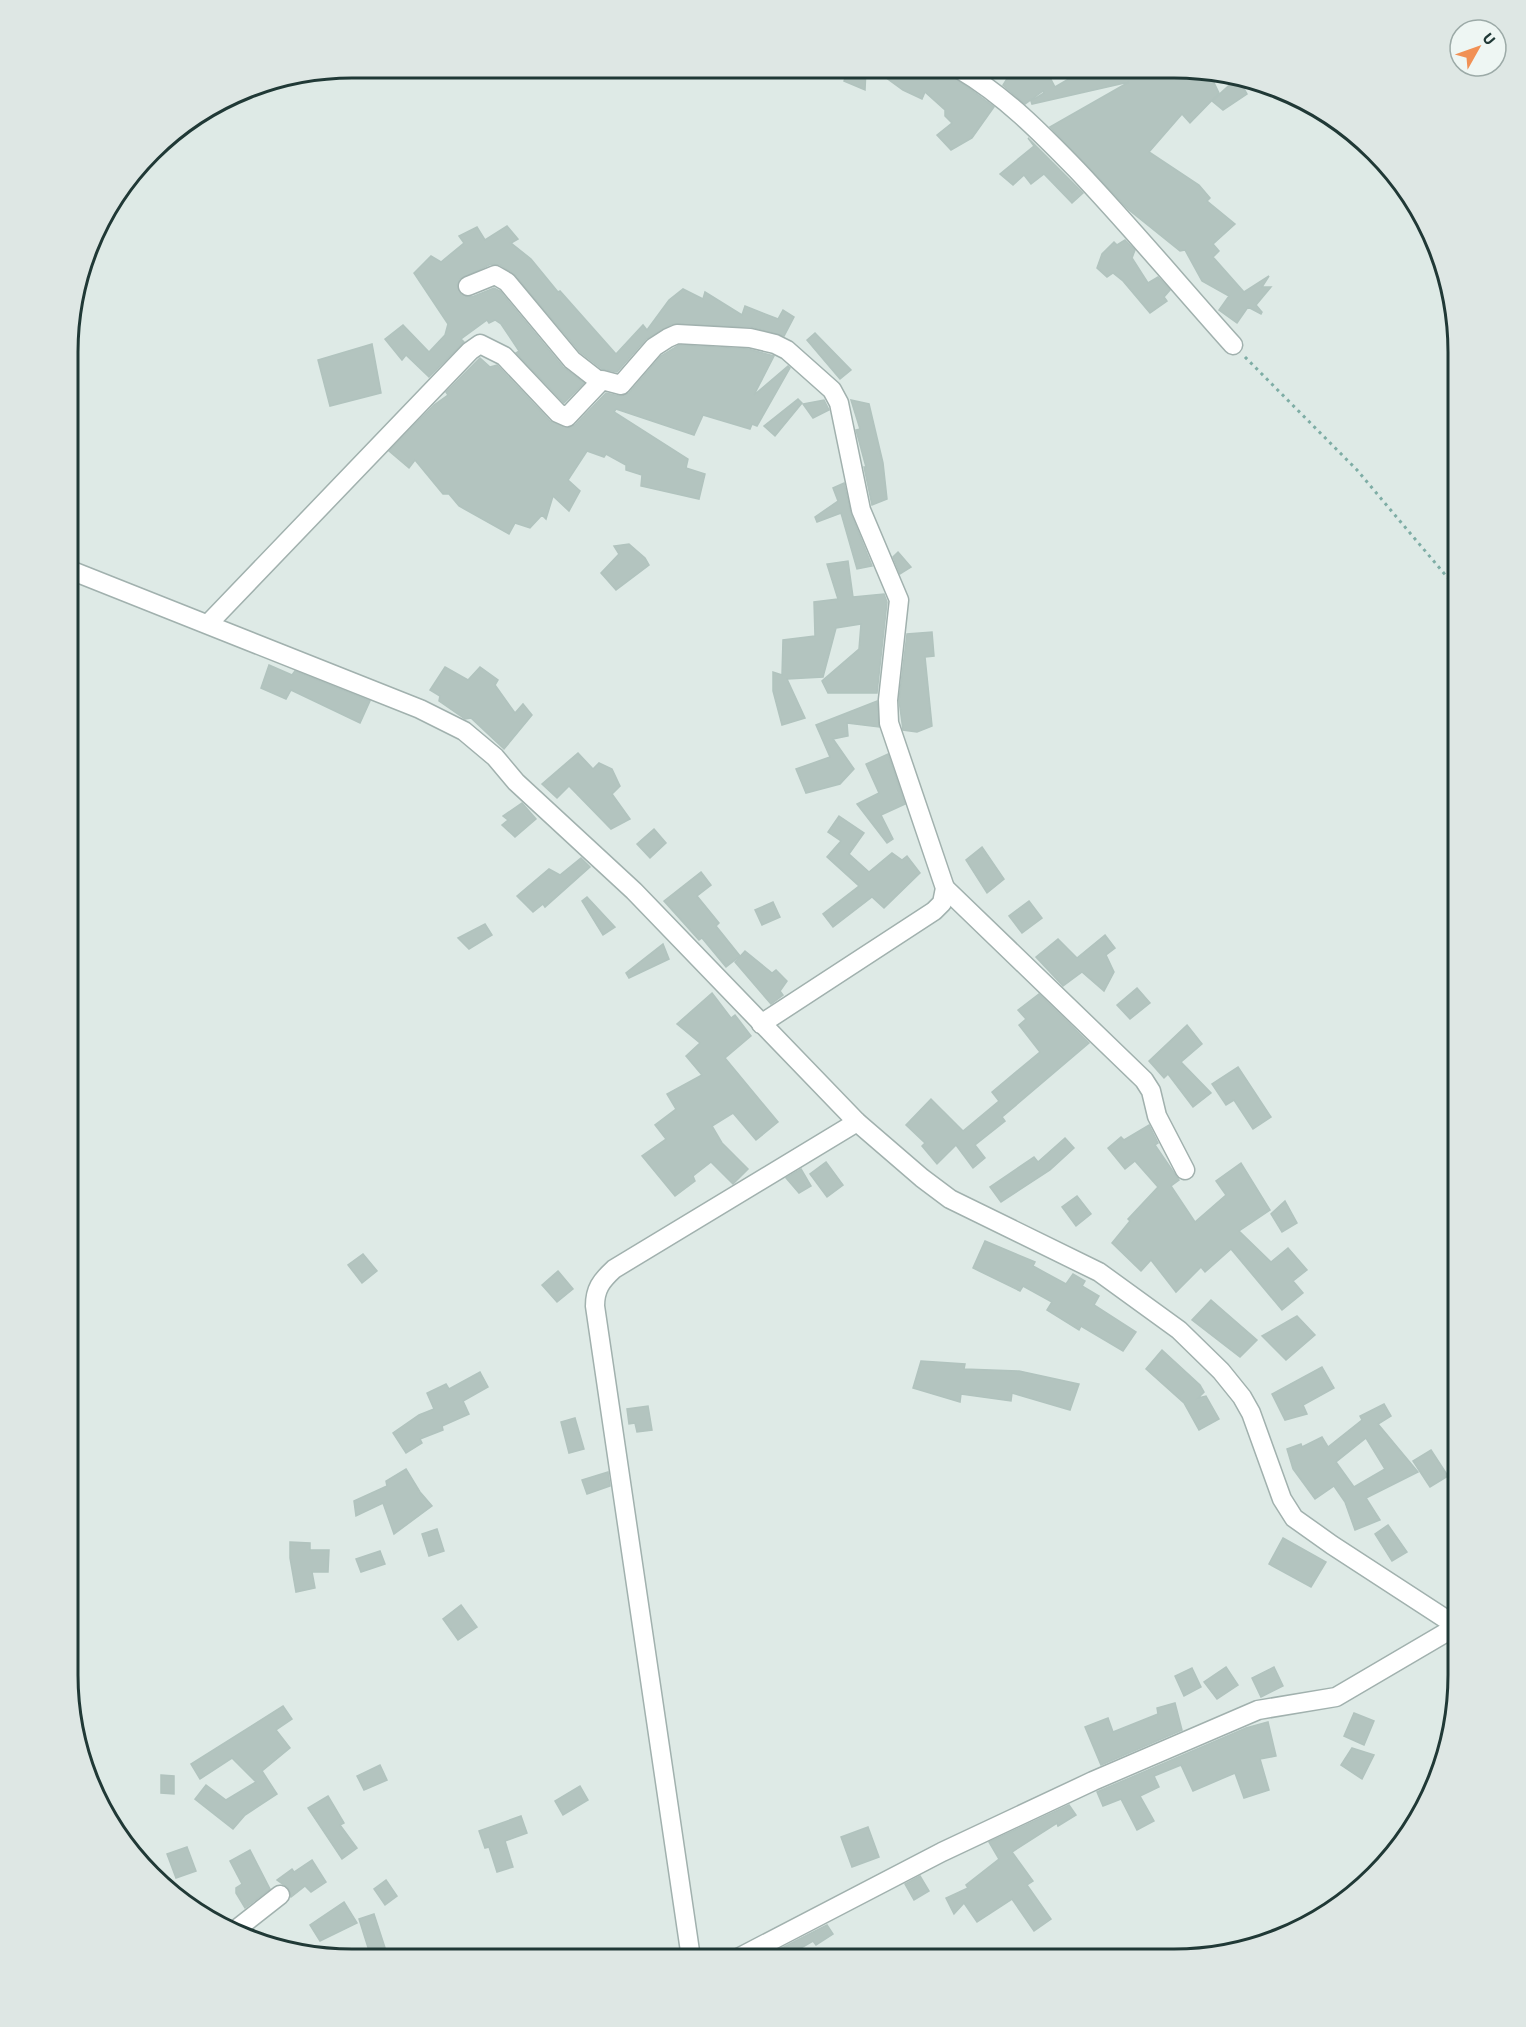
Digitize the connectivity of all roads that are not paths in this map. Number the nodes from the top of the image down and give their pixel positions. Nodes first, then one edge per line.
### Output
1 (972, 78) edge
2 (468, 286) dead end
3 (1233, 345) road end
4 (599, 381) junction
5 (78, 573) edge
6 (208, 624) junction
7 (945, 888) junction
8 (761, 1024) junction
9 (857, 1122) junction
10 (1185, 1170) dead end
11 (1448, 1621) edge
12 (1448, 1632) edge
13 (280, 1895) dead end
14 (241, 1925) edge
15 (690, 1949) edge
16 (755, 1949) edge

1 - 3 street
2 - 4 street
4 - 6 street
4 - 7 street
5 - 6 street
6 - 8 street
7 - 8 street
7 - 10 street
8 - 9 street
9 - 11 street
9 - 15 street
12 - 16 street
13 - 14 street

